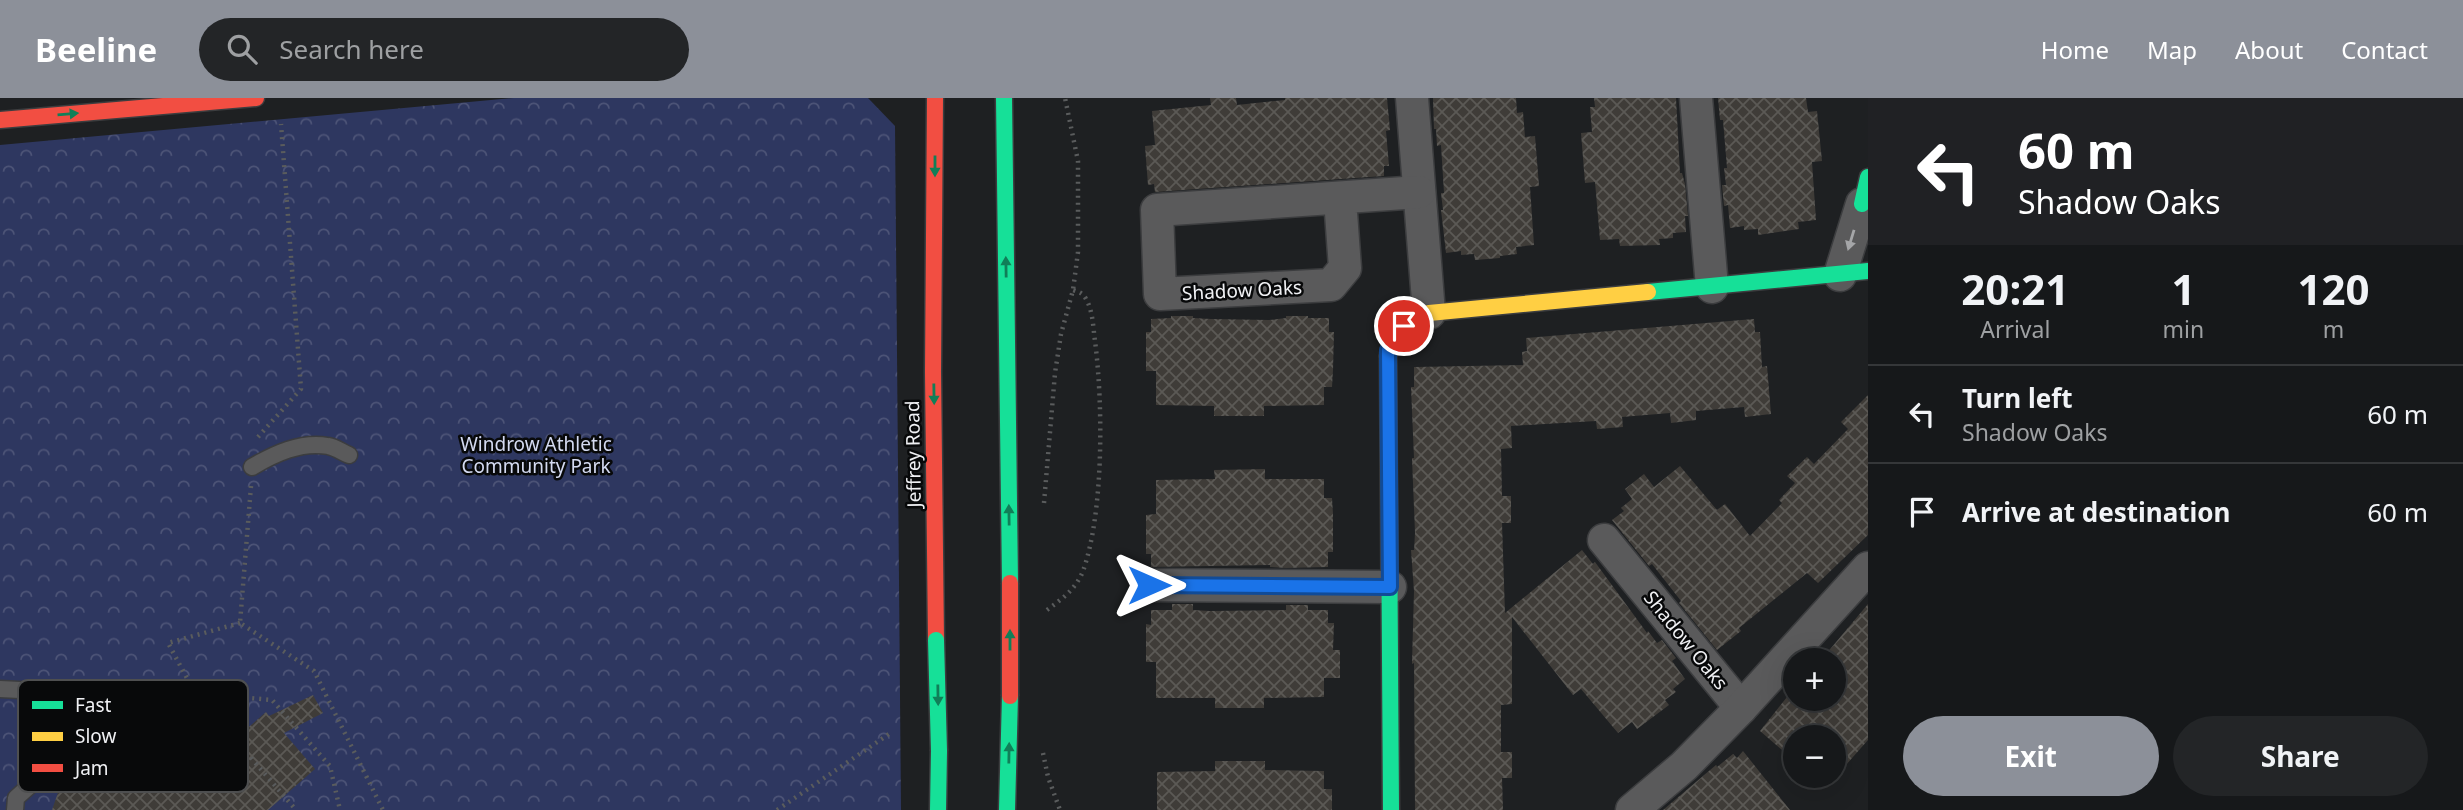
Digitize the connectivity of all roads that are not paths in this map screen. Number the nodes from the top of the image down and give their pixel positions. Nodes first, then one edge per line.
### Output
1 (256, 98) edge
2 (935, 98) edge
3 (1004, 98) edge
4 (1412, 98) edge
5 (1696, 98) edge
6 (0, 120) edge
7 (1865, 190) edge
8 (1419, 192) junction
9 (1340, 199) junction
10 (1854, 273) edge
11 (1712, 287) junction
12 (1429, 313) junction
13 (349, 455) dead end
14 (252, 467) road end
15 (1604, 540) dead end
16 (1868, 568) edge
17 (1149, 585) dead end
18 (1390, 587) junction
19 (0, 689) edge
20 (18, 690) edge
21 (1741, 708) junction
22 (23, 792) edge
23 (15, 810) edge
24 (938, 810) edge
25 (1007, 810) edge
26 (1391, 810) edge
27 (1632, 810) edge

6 -> 1 main road
2 -> 24 main road, Jeffrey Road, bridge
25 -> 3 main road, bridge
4 - 8 street
5 - 11 street
7 -> 10 street
8 - 9 street, Shadow Oaks
8 - 12 street
9 - 9 street, Shadow Oaks
10 - 11 main road
11 - 12 main road
12 - 18 main road
13 - 14 lane
15 - 21 street, Shadow Oaks
16 - 21 street, Shadow Oaks
17 - 18 street
18 - 26 main road
19 - 20 lane
21 - 27 street, Shadow Oaks
22 - 23 lane

